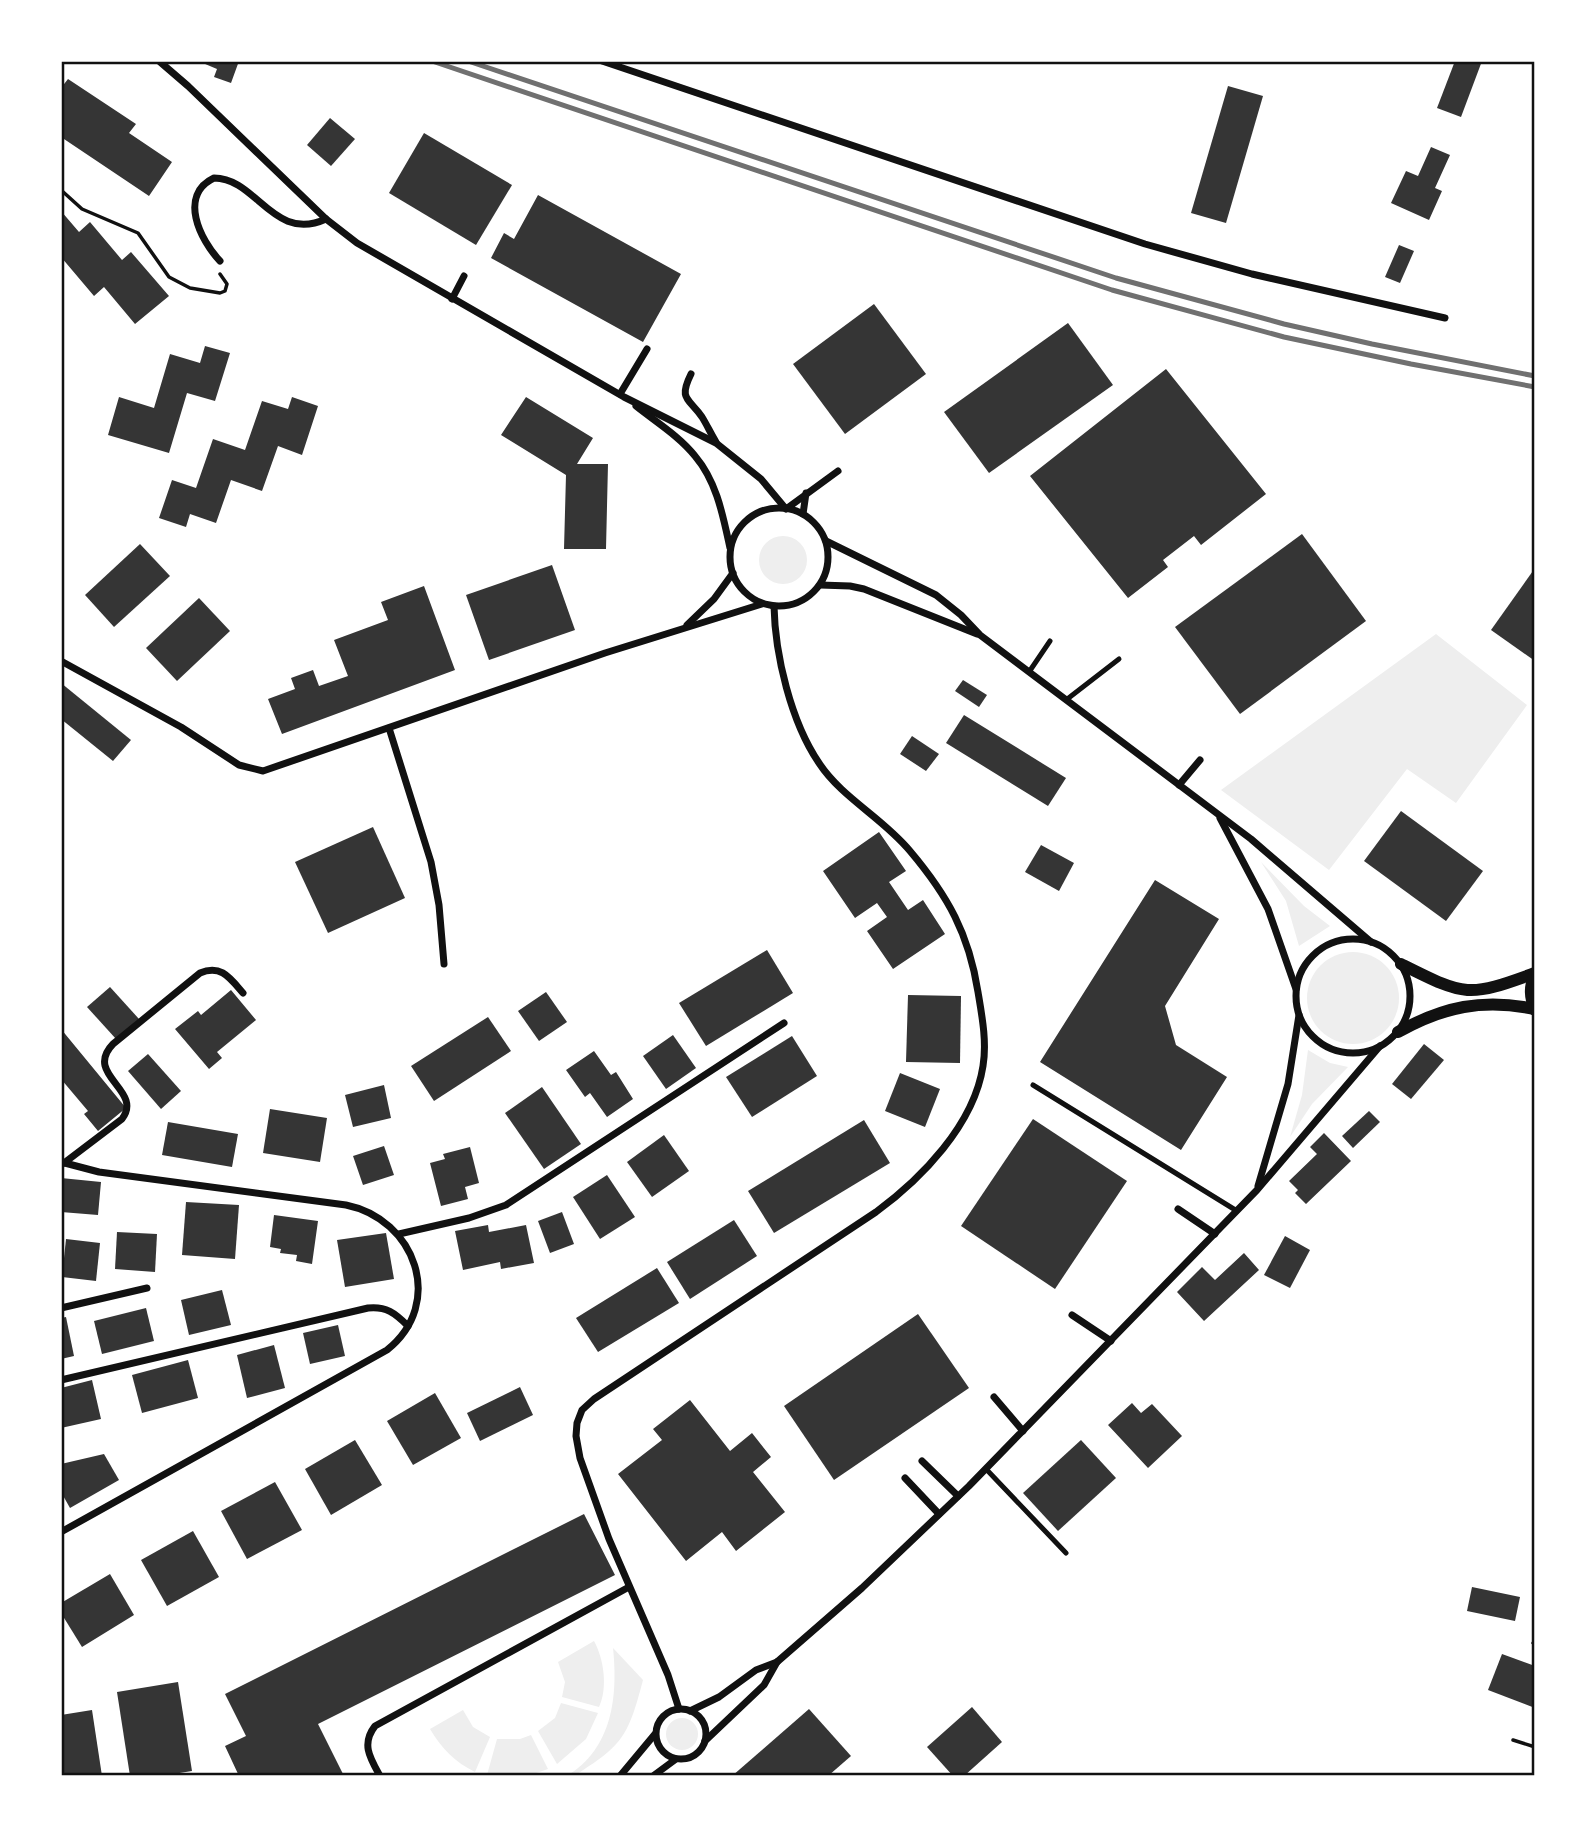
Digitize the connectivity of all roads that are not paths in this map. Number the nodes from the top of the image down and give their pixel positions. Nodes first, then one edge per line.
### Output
1 (159, 61) edge
2 (602, 61) edge
3 (326, 219) junction
4 (220, 261) dead end
5 (464, 276) dead end
6 (452, 299) junction
7 (1445, 318) dead end
8 (647, 349) dead end
9 (691, 374) dead end
10 (622, 395) junction
11 (716, 443) junction
12 (838, 471) dead end
13 (806, 494) junction
14 (786, 509) junction
15 (803, 514) junction
16 (826, 541) junction
17 (730, 551) junction
18 (733, 573) junction
19 (820, 585) junction
20 (762, 604) junction
21 (774, 606) junction
22 (684, 627) junction
23 (981, 635) junction
24 (1050, 641) dead end
25 (1119, 659) dead end
26 (61, 661) edge
27 (1029, 672) junction
28 (1066, 700) junction
29 (389, 728) junction
30 (1200, 760) dead end
31 (1179, 785) junction
32 (1219, 814) junction
33 (1371, 942) junction
34 (444, 964) dead end
35 (1401, 964) junction
36 (1535, 974) edge
37 (1296, 991) junction
38 (243, 993) dead end
39 (1534, 1010) edge
40 (1299, 1014) junction
41 (784, 1023) dead end
42 (1398, 1032) junction
43 (1380, 1046) junction
44 (1033, 1084) dead end
45 (63, 1162) edge
46 (1257, 1191) junction
47 (1178, 1209) dead end
48 (1237, 1210) junction
49 (399, 1234) junction
50 (1215, 1234) junction
51 (147, 1288) dead end
52 (61, 1308) edge
53 (1072, 1315) dead end
54 (408, 1326) junction
55 (1111, 1341) junction
56 (61, 1380) edge
57 (994, 1397) dead end
58 (1023, 1431) junction
59 (922, 1461) dead end
60 (986, 1468) junction
61 (905, 1478) dead end
62 (958, 1496) junction
63 (939, 1514) junction
64 (61, 1532) edge
65 (1066, 1553) dead end
66 (629, 1587) junction
67 (777, 1662) junction
68 (679, 1709) junction
69 (690, 1711) junction
70 (655, 1734) junction
71 (705, 1741) junction
72 (676, 1759) junction
73 (380, 1776) edge
74 (620, 1776) edge
75 (653, 1776) edge

1 - 3 street
2 - 7 street
3 - 4 street
3 - 6 street
5 - 6 street
6 - 10 street
8 - 10 street
9 - 11 street
10 - 11 street
10 - 17 street
11 - 14 street
12 - 13 street
13 - 14 street
13 - 15 street
14 - 15 street
14 - 17 street
15 - 16 street
16 - 19 street
16 - 23 street
17 - 18 street
18 - 20 street
18 - 22 street
19 - 21 street
19 - 23 street
20 - 21 street
20 - 22 street
21 - 66 street
22 - 29 street
23 - 27 street
24 - 27 lane
25 - 28 lane
26 - 29 street
27 - 28 street
28 - 31 street
29 - 34 street
30 - 31 street
31 - 32 street
32 - 33 street
32 - 37 street
33 - 35 street
33 - 37 street
35 - 36 street
35 - 42 street
36 - 39 street
37 - 40 street
38 - 45 street
39 - 42 street
40 - 43 street
40 - 46 street
41 - 49 street
42 - 43 street
43 - 46 street
44 - 48 lane
45 - 49 street
46 - 48 street
47 - 50 street
48 - 50 street
49 - 54 street
50 - 55 street
51 - 52 street
53 - 55 street
54 - 56 street
54 - 64 street
55 - 58 street
57 - 58 street
58 - 60 street
59 - 62 street
60 - 62 street
60 - 65 lane
61 - 63 street
62 - 63 street
63 - 67 street
66 - 68 street
66 - 73 street
67 - 69 street
67 - 71 street
68 - 69 street
68 - 70 street
69 - 71 street
70 - 72 street
70 - 74 street
71 - 72 street
72 - 75 street

